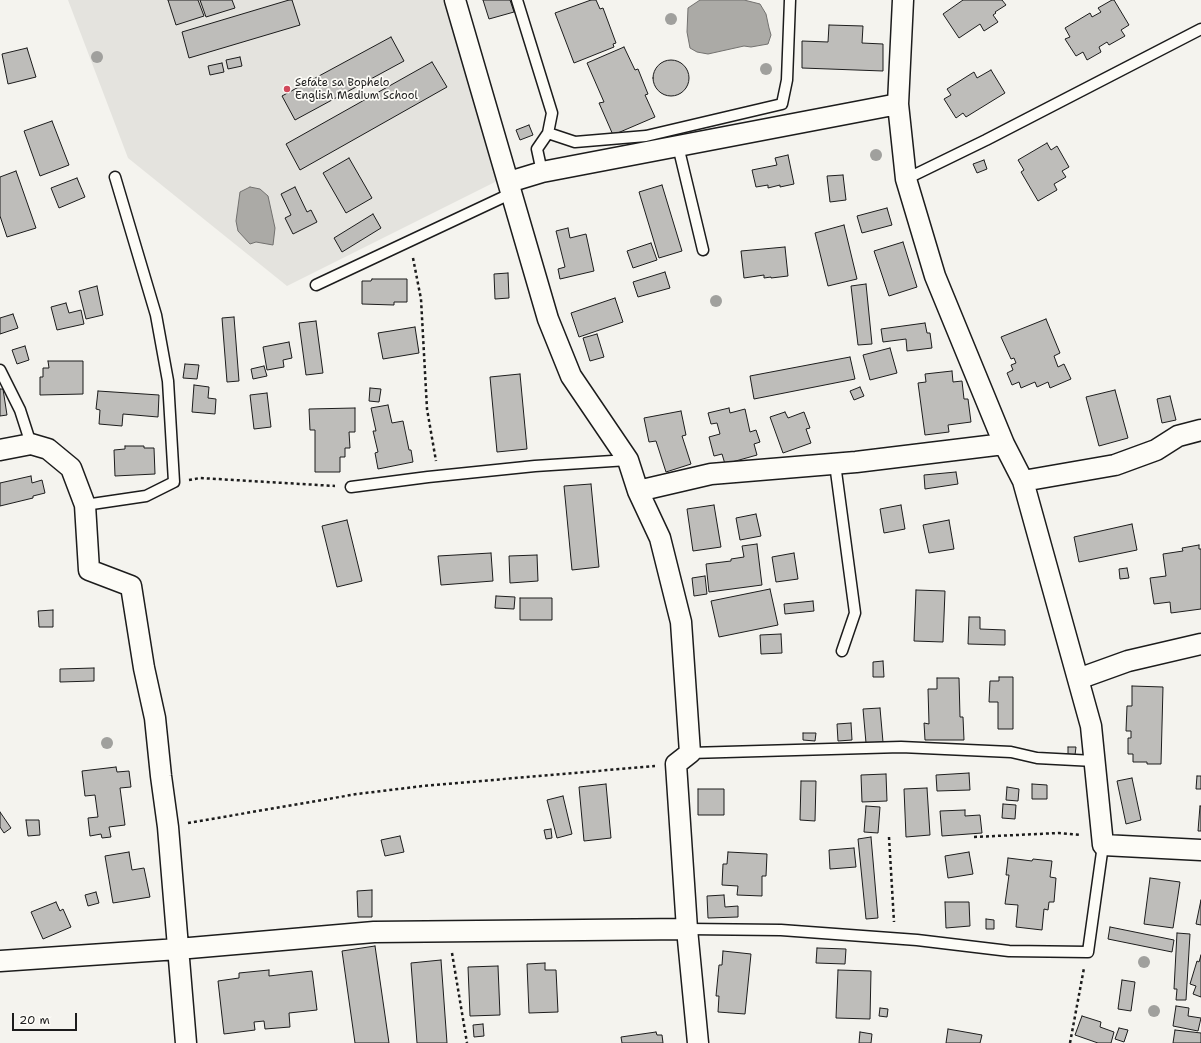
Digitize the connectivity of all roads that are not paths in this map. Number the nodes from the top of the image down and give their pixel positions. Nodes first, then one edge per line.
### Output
1 (455, 0) edge
2 (517, 0) edge
3 (790, 0) edge
4 (906, 2) edge
5 (1201, 29) edge
6 (898, 104) junction
7 (548, 133) junction
8 (678, 146) junction
9 (542, 172) junction
10 (115, 177) dead end
11 (906, 180) junction
12 (510, 187) junction
13 (703, 250) dead end
14 (316, 285) dead end
15 (0, 370) edge
16 (1201, 430) edge
17 (31, 444) junction
18 (1004, 444) junction
19 (0, 450) edge
20 (628, 460) junction
21 (835, 464) junction
22 (1023, 481) junction
23 (352, 487) road end
24 (638, 491) junction
25 (85, 505) junction
26 (1201, 644) edge
27 (842, 651) dead end
28 (1078, 679) junction
29 (683, 759) junction
30 (1094, 761) junction
31 (1102, 841) junction
32 (1201, 850) edge
33 (687, 929) junction
34 (178, 949) junction
35 (0, 961) edge
36 (186, 1043) edge
37 (698, 1043) edge

1 - 12 street
2 - 7 lane
3 - 7 lane
4 - 6 street
5 - 11 lane
6 - 8 street
6 - 11 street
7 - 9 lane
8 - 9 street
8 - 13 lane
9 - 12 street
10 - 25 lane
11 - 18 street
12 - 14 lane
12 - 20 street
15 - 17 lane
16 - 22 street
17 - 19 street
17 - 25 street
18 - 21 street
18 - 22 street
20 - 23 lane
20 - 24 street
21 - 24 street
21 - 27 lane
22 - 28 street
24 - 29 street
25 - 34 street
26 - 28 street
28 - 30 street
29 - 30 lane
29 - 33 street
30 - 31 street
31 - 32 street
31 - 33 lane
33 - 34 street
33 - 37 street
34 - 35 street
34 - 36 street

